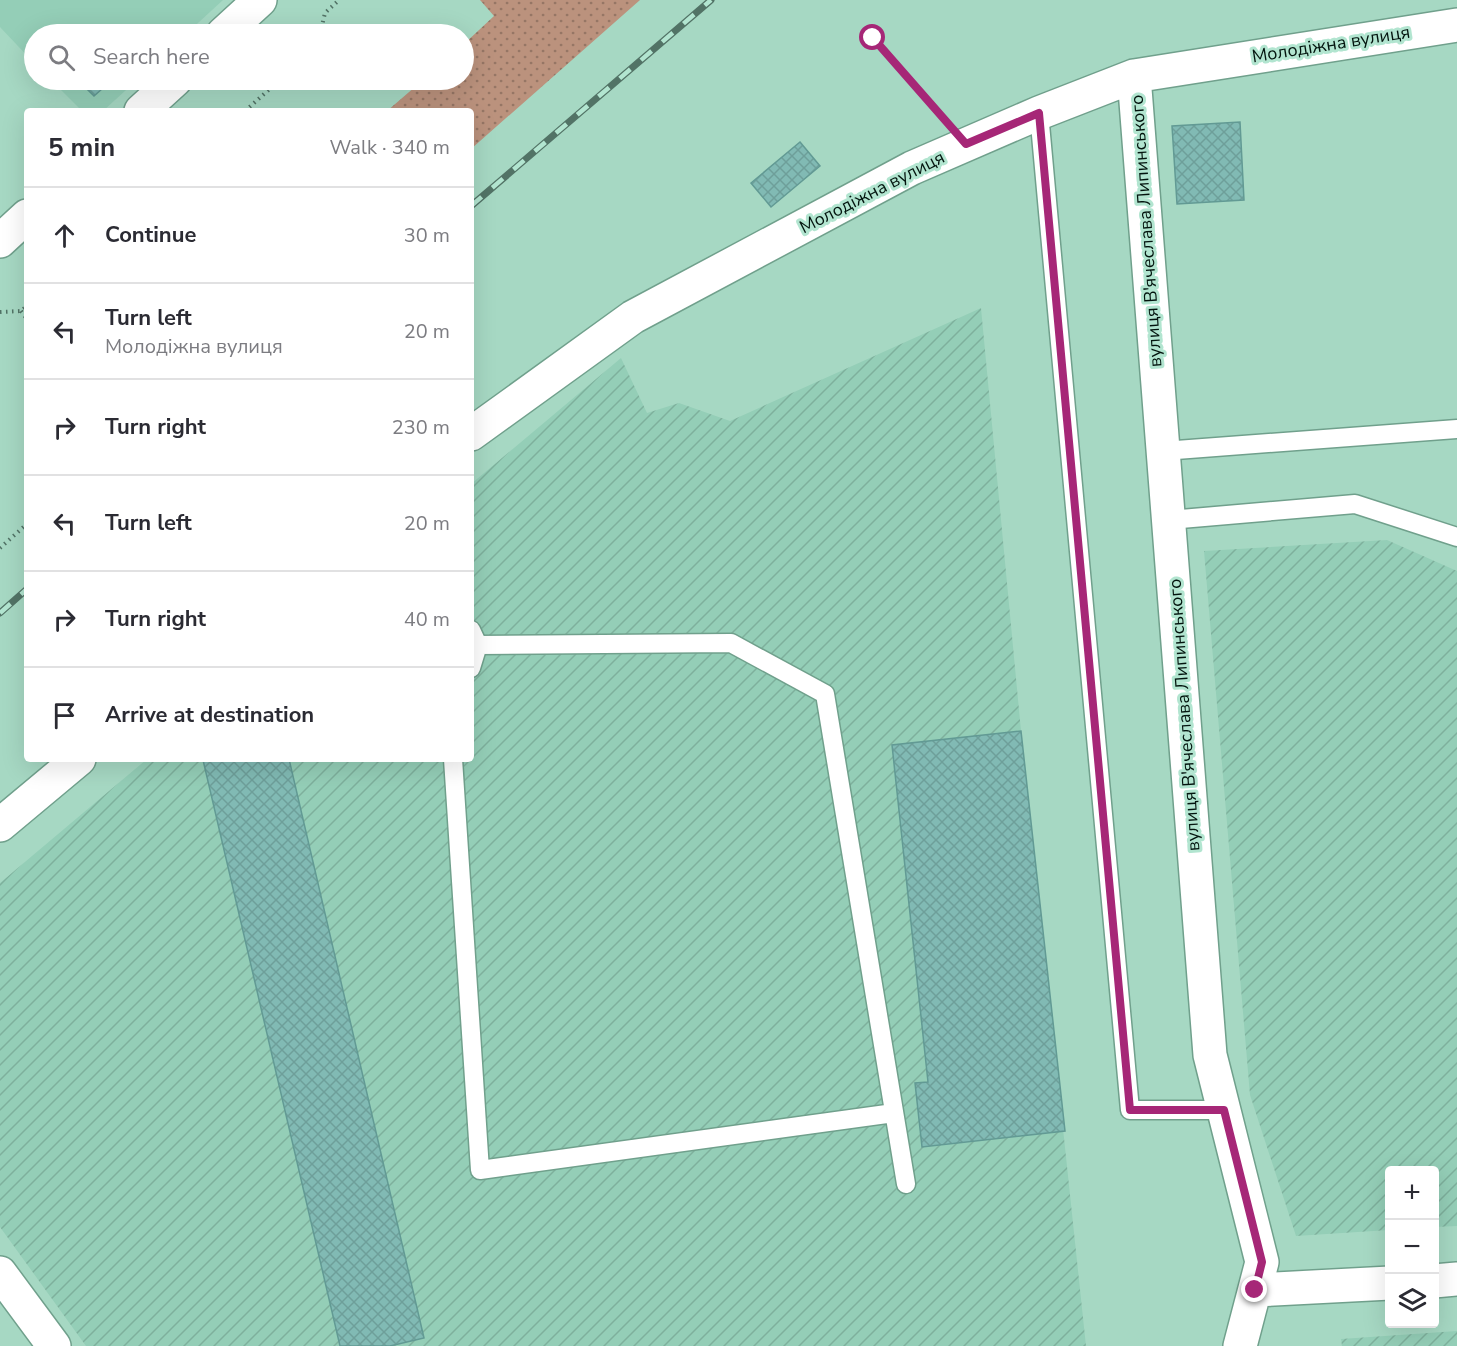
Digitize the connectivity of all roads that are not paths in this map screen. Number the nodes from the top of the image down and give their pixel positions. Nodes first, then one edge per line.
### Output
1 (260, 0) edge
2 (234, 24) edge
3 (1457, 25) edge
4 (1134, 76) junction
5 (164, 90) edge
6 (144, 108) edge
7 (1039, 113) junction
8 (24, 219) edge
9 (0, 241) edge
10 (1457, 429) edge
11 (474, 432) edge
12 (1163, 451) junction
13 (1169, 520) junction
14 (1457, 537) edge
15 (475, 638) edge
16 (75, 762) edge
17 (453, 762) edge
18 (0, 825) edge
19 (1224, 1110) junction
20 (894, 1113) junction
21 (906, 1184) dead end
22 (0, 1273) edge
23 (1457, 1279) edge
24 (1439, 1281) edge
25 (1385, 1283) edge
26 (1255, 1290) junction
27 (54, 1346) edge
28 (1240, 1346) edge

1 - 2 street
3 - 4 street, Молодіжна вулиця
4 - 7 street, Молодіжна вулиця
4 - 12 street, вулиця В'ячеслава Липинського
5 - 6 street
7 - 11 street, Молодіжна вулиця
7 - 19 lane
8 - 9 street
10 - 12 lane
12 - 13 street, вулиця В'ячеслава Липинського
13 - 14 lane
13 - 19 street, вулиця В'ячеслава Липинського
15 - 20 lane
16 - 18 street
17 - 20 lane
19 - 26 street, вулиця В'ячеслава Липинського
20 - 21 lane
22 - 27 street
23 - 24 street
25 - 26 street
26 - 28 street, вулиця В'ячеслава Липинського

